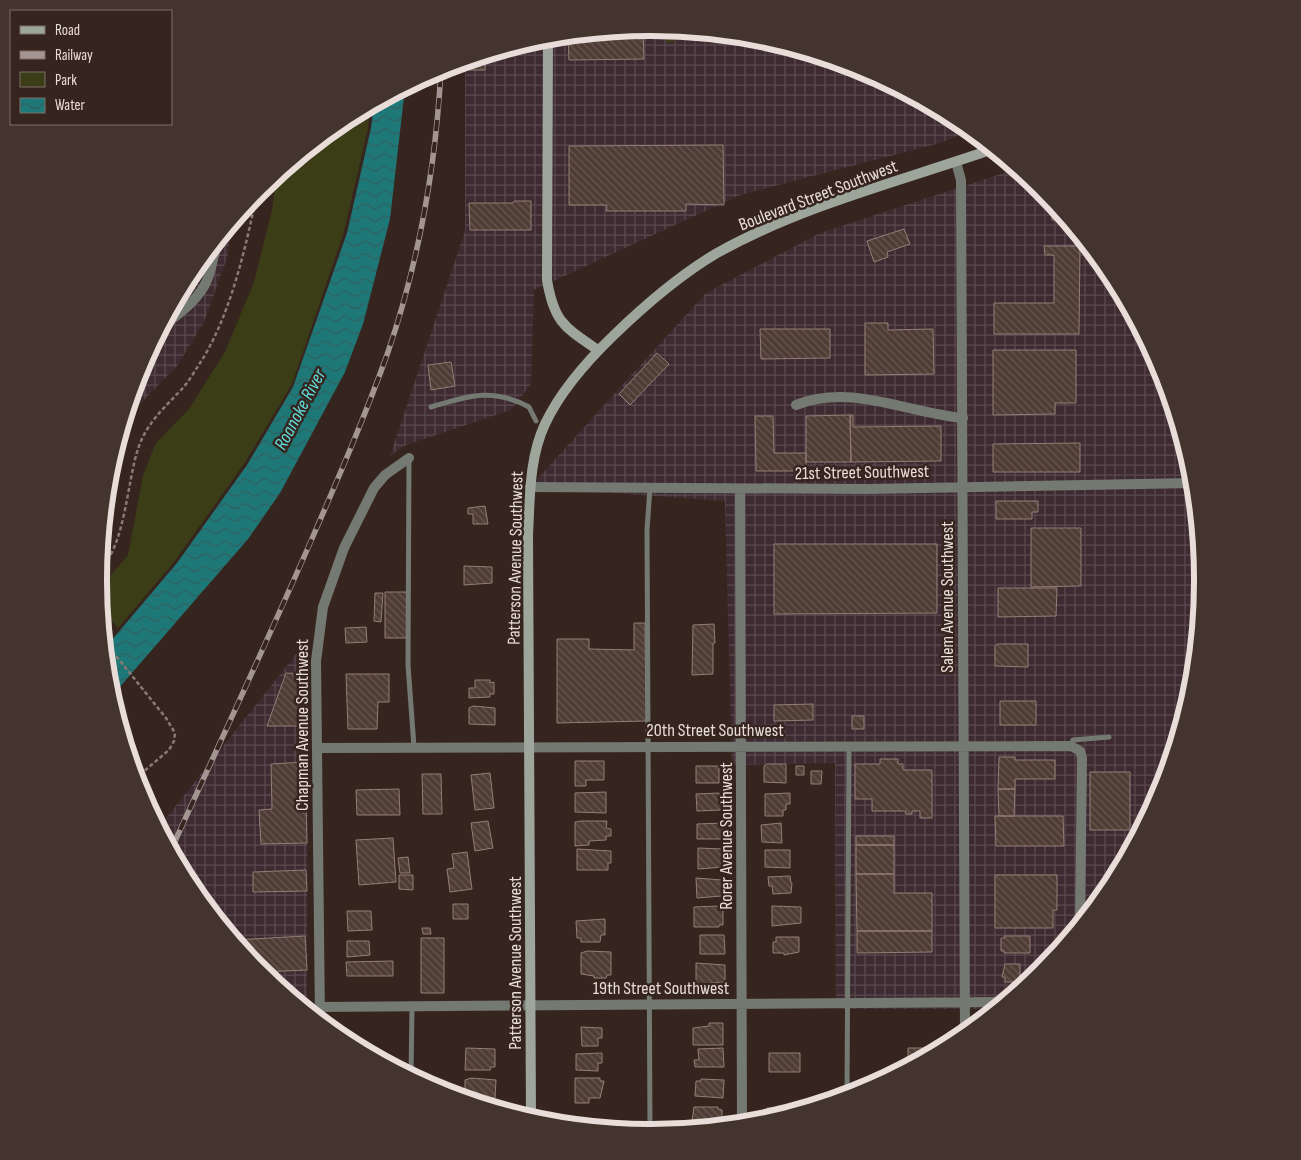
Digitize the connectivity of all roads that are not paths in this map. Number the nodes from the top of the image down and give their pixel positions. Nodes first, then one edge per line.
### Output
1 (548, 46) edge
2 (986, 152) edge
3 (956, 162) junction
4 (213, 257) edge
5 (176, 315) edge
6 (598, 350) junction
7 (796, 405) dead end
8 (431, 407) dead end
9 (963, 418) junction
10 (540, 423) junction
11 (409, 458) joint
12 (1186, 484) edge
13 (530, 487) junction
14 (963, 487) junction
15 (650, 488) junction
16 (740, 489) junction
17 (1109, 737) dead end
18 (530, 746) junction
19 (648, 746) junction
20 (742, 746) junction
21 (849, 746) junction
22 (964, 746) junction
23 (1071, 746) junction
24 (414, 747) junction
25 (317, 748) junction
26 (1085, 907) edge
27 (965, 1002) junction
28 (993, 1002) edge
29 (531, 1004) junction
30 (648, 1004) junction
31 (743, 1004) junction
32 (848, 1004) junction
33 (412, 1005) junction
34 (320, 1007) junction
35 (320, 1012) edge
36 (965, 1023) edge
37 (411, 1068) edge
38 (847, 1087) edge
39 (531, 1110) edge
40 (742, 1115) edge
41 (650, 1124) edge

1 - 6 main road
2 - 3 main road, Boulevard Street Southwest
3 - 6 main road, Boulevard Street Southwest
3 - 9 street, Salem Avenue Southwest
4 - 5 street
6 - 10 main road, Patterson Avenue Southwest
7 - 9 street
8 - 10 lane
9 - 14 street, Salem Avenue Southwest
10 - 13 main road, Patterson Avenue Southwest
11 - 24 lane
11 - 25 street, Chapman Avenue Southwest
12 - 14 street, 21st Street Southwest
13 - 15 street, 21st Street Southwest
13 - 18 main road, Patterson Avenue Southwest
14 - 16 street, 21st Street Southwest
14 - 22 street, Salem Avenue Southwest
15 - 16 street, 21st Street Southwest
15 - 19 lane
16 - 20 street, Rorer Avenue Southwest
17 - 23 lane, 20th Street Southwest
18 - 19 street, 20th Street Southwest
18 - 24 street, 20th Street Southwest
18 - 29 main road, Patterson Avenue Southwest
19 - 20 street, 20th Street Southwest
19 - 30 lane
20 - 21 street, 20th Street Southwest
20 - 31 street, Rorer Avenue Southwest
21 - 22 street, 20th Street Southwest
21 - 32 lane
22 - 23 street, 20th Street Southwest
22 - 27 street, Salem Avenue Southwest
23 - 26 street
24 - 25 street, 20th Street Southwest
25 - 34 street, Chapman Avenue Southwest
27 - 28 street, 19th Street Southwest
27 - 32 street, 19th Street Southwest
27 - 36 street, Salem Avenue Southwest
29 - 30 street, 19th Street Southwest
29 - 33 street, 19th Street Southwest
29 - 39 main road, Patterson Avenue Southwest
30 - 31 street, 19th Street Southwest
30 - 41 lane
31 - 32 street, 19th Street Southwest
31 - 40 street, Rorer Avenue Southwest
32 - 38 lane
33 - 34 street, 19th Street Southwest
33 - 37 lane
34 - 35 street, Chapman Avenue Southwest

